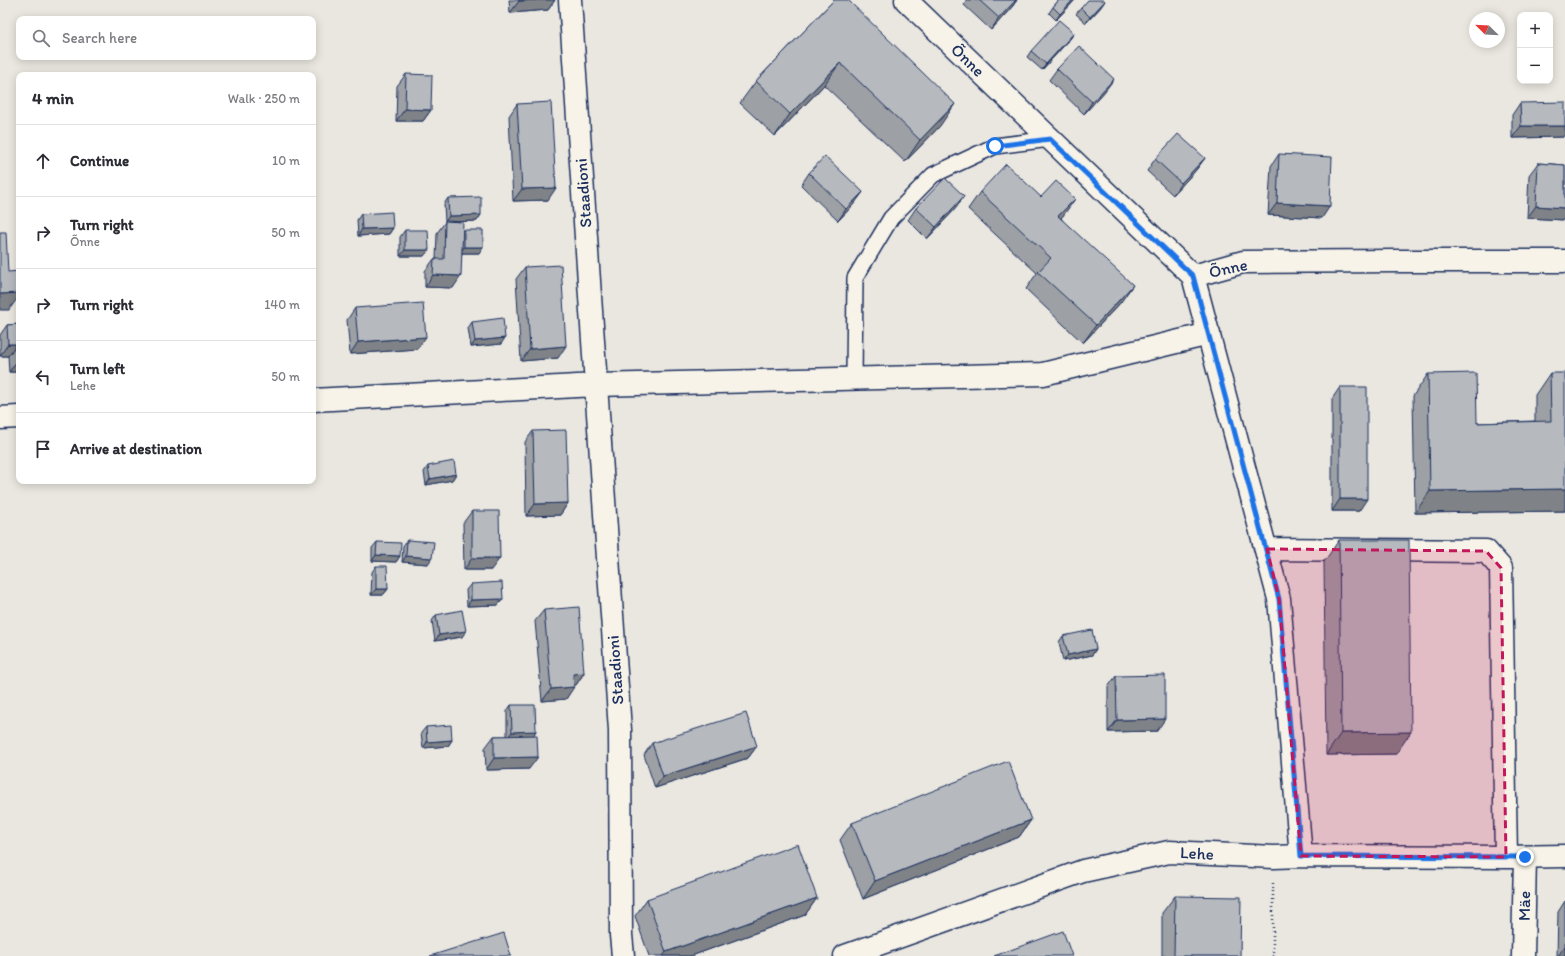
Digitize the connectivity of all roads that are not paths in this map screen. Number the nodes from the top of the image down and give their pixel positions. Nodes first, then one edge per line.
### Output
1 (570, 0) edge
2 (906, 0) edge
3 (1050, 139) junction
4 (1565, 261) edge
5 (1193, 276) junction
6 (1209, 334) junction
7 (854, 378) junction
8 (596, 385) junction
9 (316, 400) edge
10 (16, 416) edge
11 (0, 418) edge
12 (1267, 549) junction
13 (1301, 856) junction
14 (1565, 856) edge
15 (1516, 857) junction
16 (623, 956) edge
17 (845, 956) edge
18 (1523, 956) edge

1 - 8 street, Staadioni
2 - 3 street, Õnne
3 - 5 street, Õnne
3 - 7 lane
4 - 5 street, Õnne
5 - 6 street
6 - 7 street
6 - 12 street
7 - 8 street
8 - 9 street
8 - 16 street, Staadioni
10 - 11 street
12 - 13 street
12 - 15 street, Mäe
13 - 15 street, Lehe
13 - 17 street, Lehe
14 - 15 street, Lehe
15 - 18 street, Mäe

